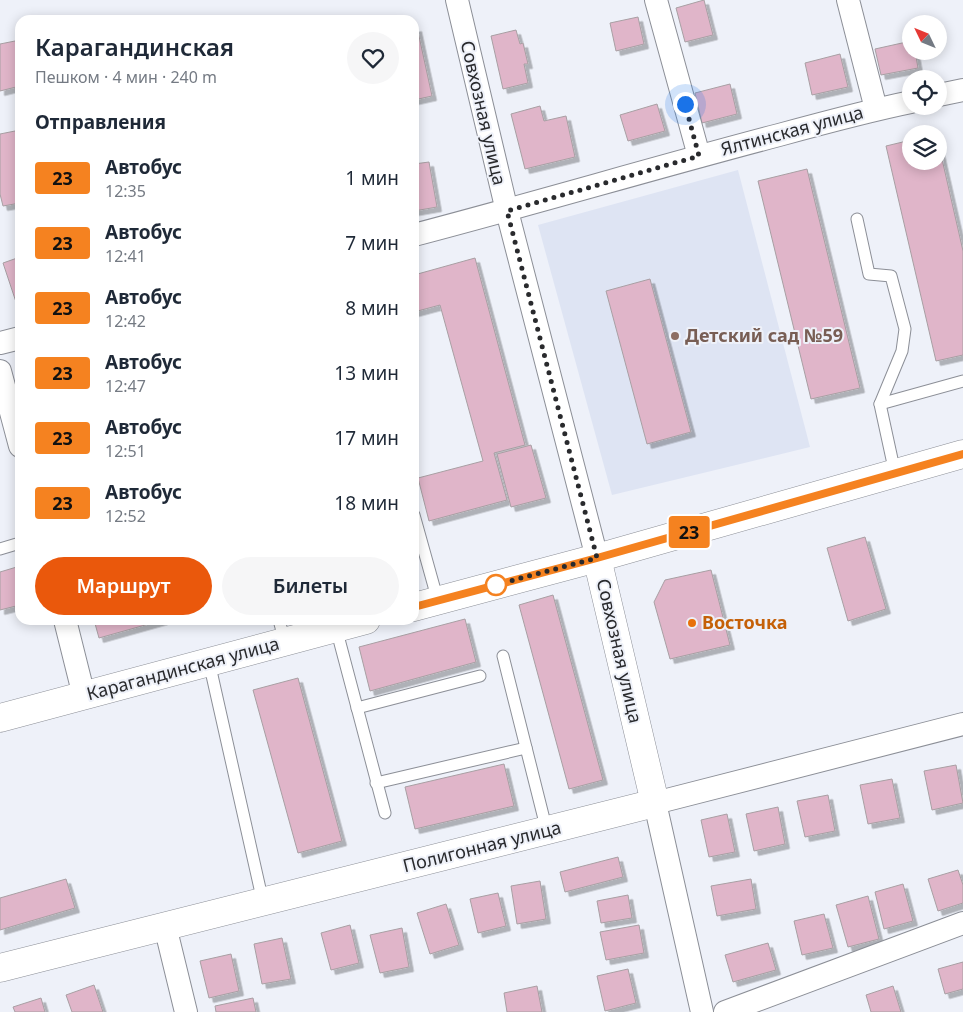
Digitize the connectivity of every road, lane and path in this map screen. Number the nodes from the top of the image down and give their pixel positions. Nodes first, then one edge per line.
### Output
1 (457, 0) edge
2 (656, 0) edge
3 (848, 0) edge
4 (963, 90) edge
5 (947, 93) edge
6 (902, 104) edge
7 (876, 109) junction
8 (699, 156) junction
9 (507, 211) junction
10 (857, 219) dead end
11 (419, 234) edge
12 (15, 339) edge
13 (0, 343) edge
14 (0, 371) edge
15 (963, 381) edge
16 (880, 404) junction
17 (15, 422) edge
18 (963, 454) edge
19 (895, 473) junction
20 (15, 544) edge
21 (0, 548) edge
22 (419, 552) edge
23 (597, 558) junction
24 (426, 604) edge
25 (66, 625) edge
26 (347, 625) edge
27 (336, 628) junction
28 (282, 631) edge
29 (503, 656) dead end
30 (208, 662) junction
31 (480, 676) dead end
32 (84, 696) junction
33 (357, 708) junction
34 (0, 718) edge
35 (963, 724) edge
36 (526, 748) junction
37 (376, 782) junction
38 (655, 803) junction
39 (385, 813) dead end
40 (546, 831) junction
41 (262, 902) junction
42 (963, 923) edge
43 (165, 926) junction
44 (0, 968) edge
45 (186, 1012) edge
46 (702, 1012) edge
47 (725, 1012) edge

1 - 9 street, Совхозная улица
2 - 8 street
3 - 7 street
4 - 5 street
6 - 7 street, Ялтинская улица
7 - 8 street, Ялтинская улица
8 - 9 street, Ялтинская улица
9 - 11 street, Ялтинская улица
9 - 23 street, Совхозная улица
10 - 16 lane
12 - 13 street
14 - 17 street
15 - 16 lane
16 - 19 lane
18 - 19 main road
19 - 23 main road
20 - 21 lane
22 - 24 lane
23 - 24 main road
23 - 38 main road, Совхозная улица
25 - 32 street
26 - 27 main road, Карагандинская улица
27 - 28 main road, Карагандинская улица
27 - 33 lane
28 - 30 main road, Карагандинская улица
29 - 36 lane
30 - 32 main road, Карагандинская улица
30 - 41 lane
31 - 33 lane
32 - 34 main road, Карагандинская улица
33 - 37 lane
35 - 38 street, Полигонная улица
36 - 37 lane
36 - 40 lane
37 - 39 lane
38 - 40 main road, Полигонная улица
38 - 46 street, Совхозная улица
40 - 41 main road, Полигонная улица
41 - 43 main road, Полигонная улица
42 - 47 street
43 - 44 main road, Полигонная улица
43 - 45 street

